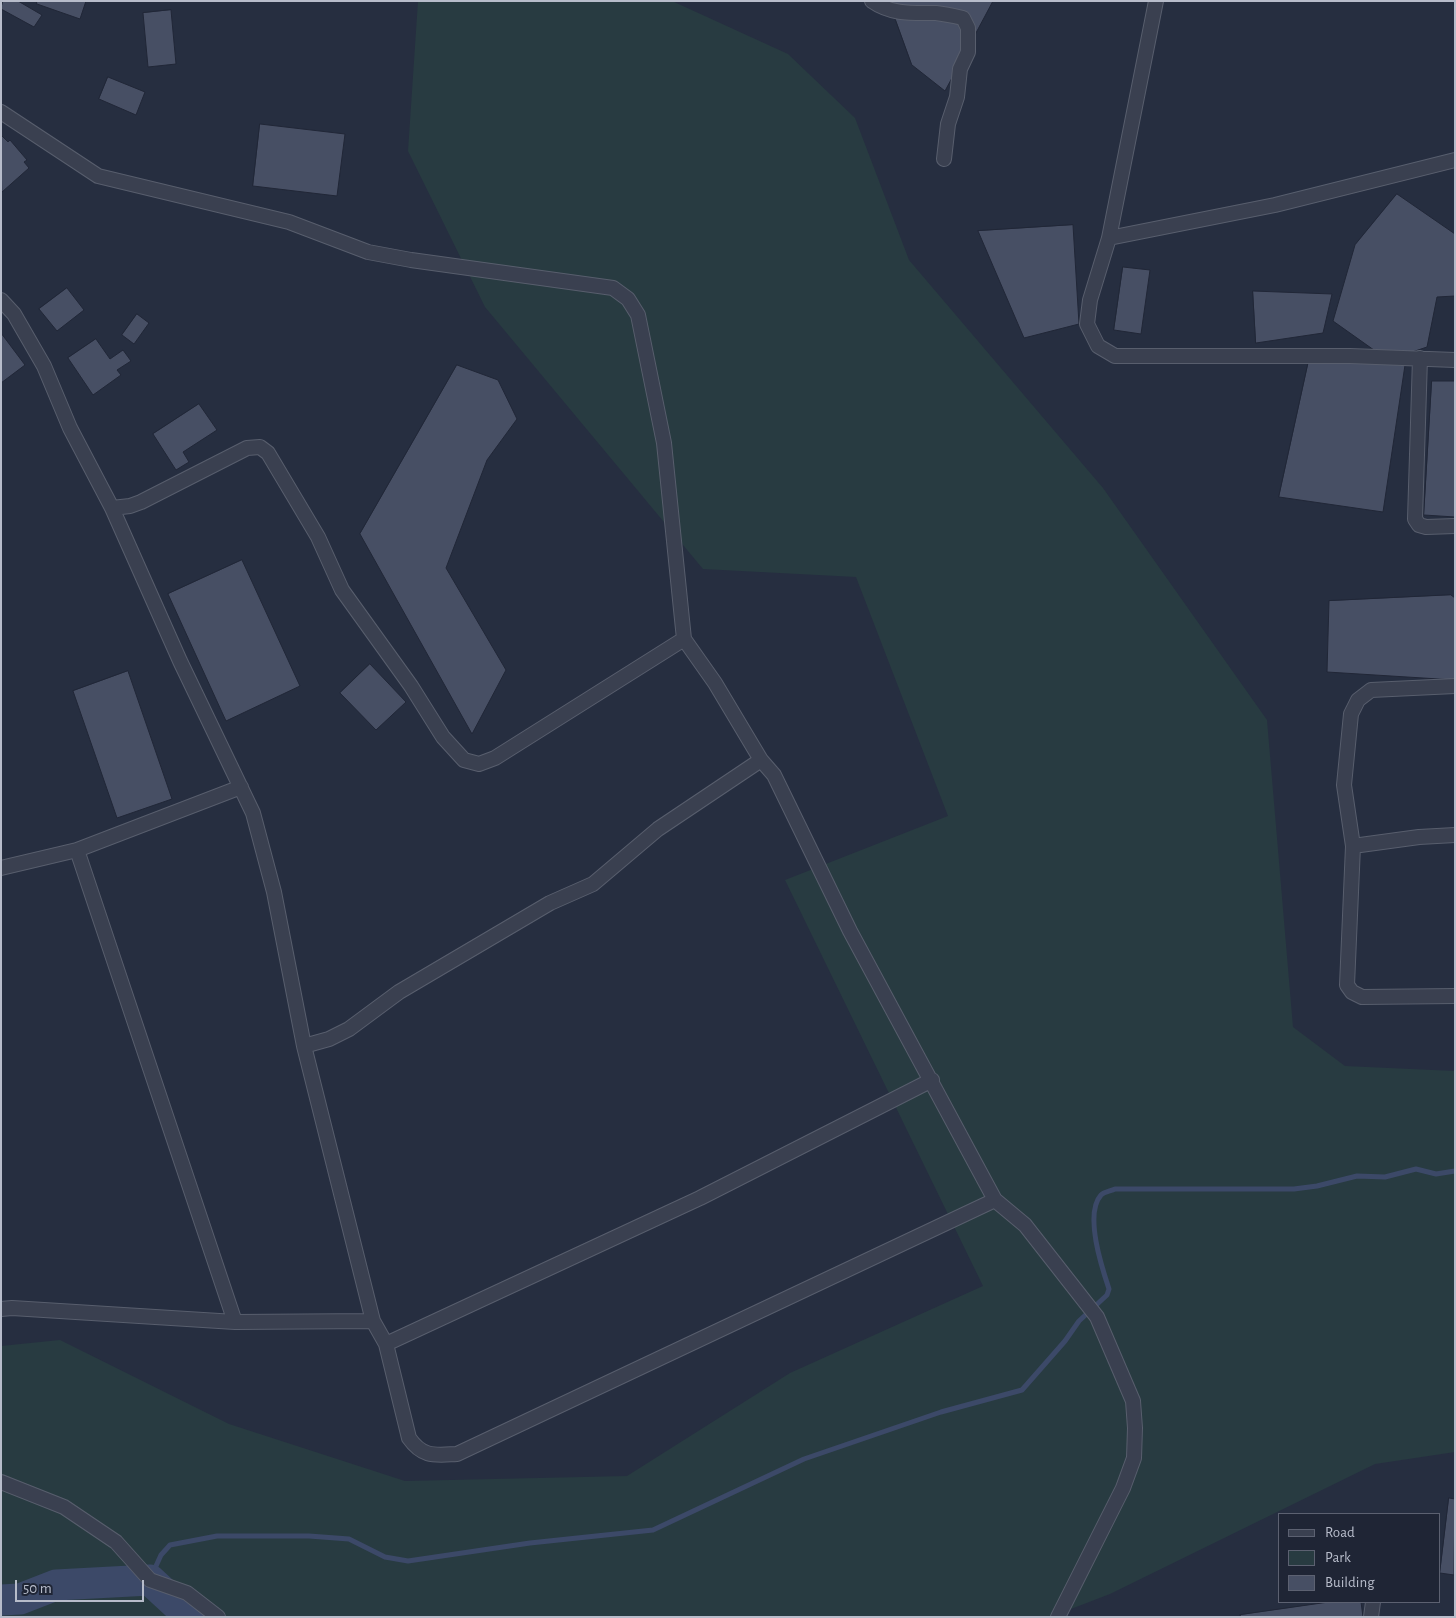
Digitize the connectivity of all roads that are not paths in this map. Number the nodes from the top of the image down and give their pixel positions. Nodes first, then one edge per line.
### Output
1 (872, 1) edge
2 (1156, 1) edge
3 (1, 112) edge
4 (944, 159) dead end
5 (1455, 160) edge
6 (1109, 238) junction
7 (1, 300) edge
8 (1420, 358) junction
9 (1455, 360) edge
10 (112, 508) junction
11 (1455, 526) edge
12 (684, 639) junction
13 (1455, 686) edge
14 (761, 760) junction
15 (241, 787) junction
16 (1455, 836) edge
17 (1353, 846) junction
18 (77, 850) junction
19 (1, 868) edge
20 (1455, 996) edge
21 (304, 1046) junction
22 (932, 1080) junction
23 (995, 1200) junction
24 (1, 1309) edge
25 (373, 1321) junction
26 (235, 1322) junction
27 (386, 1344) junction
28 (1, 1482) edge
29 (1373, 1603) edge
30 (218, 1617) edge
31 (1058, 1617) edge
32 (1371, 1617) edge

1 - 4 street
2 - 6 street
3 - 12 street
5 - 6 street
6 - 8 street
7 - 10 street
8 - 9 street
8 - 11 street
10 - 12 street
10 - 15 street
12 - 14 street
13 - 17 street
14 - 21 street
14 - 22 street
15 - 18 street
15 - 21 street
16 - 17 street
17 - 20 street
18 - 19 street
18 - 26 street
21 - 25 street
22 - 23 street
22 - 27 street
23 - 27 street
23 - 31 street
24 - 26 street
25 - 26 street
25 - 27 street
28 - 30 street
29 - 32 street

